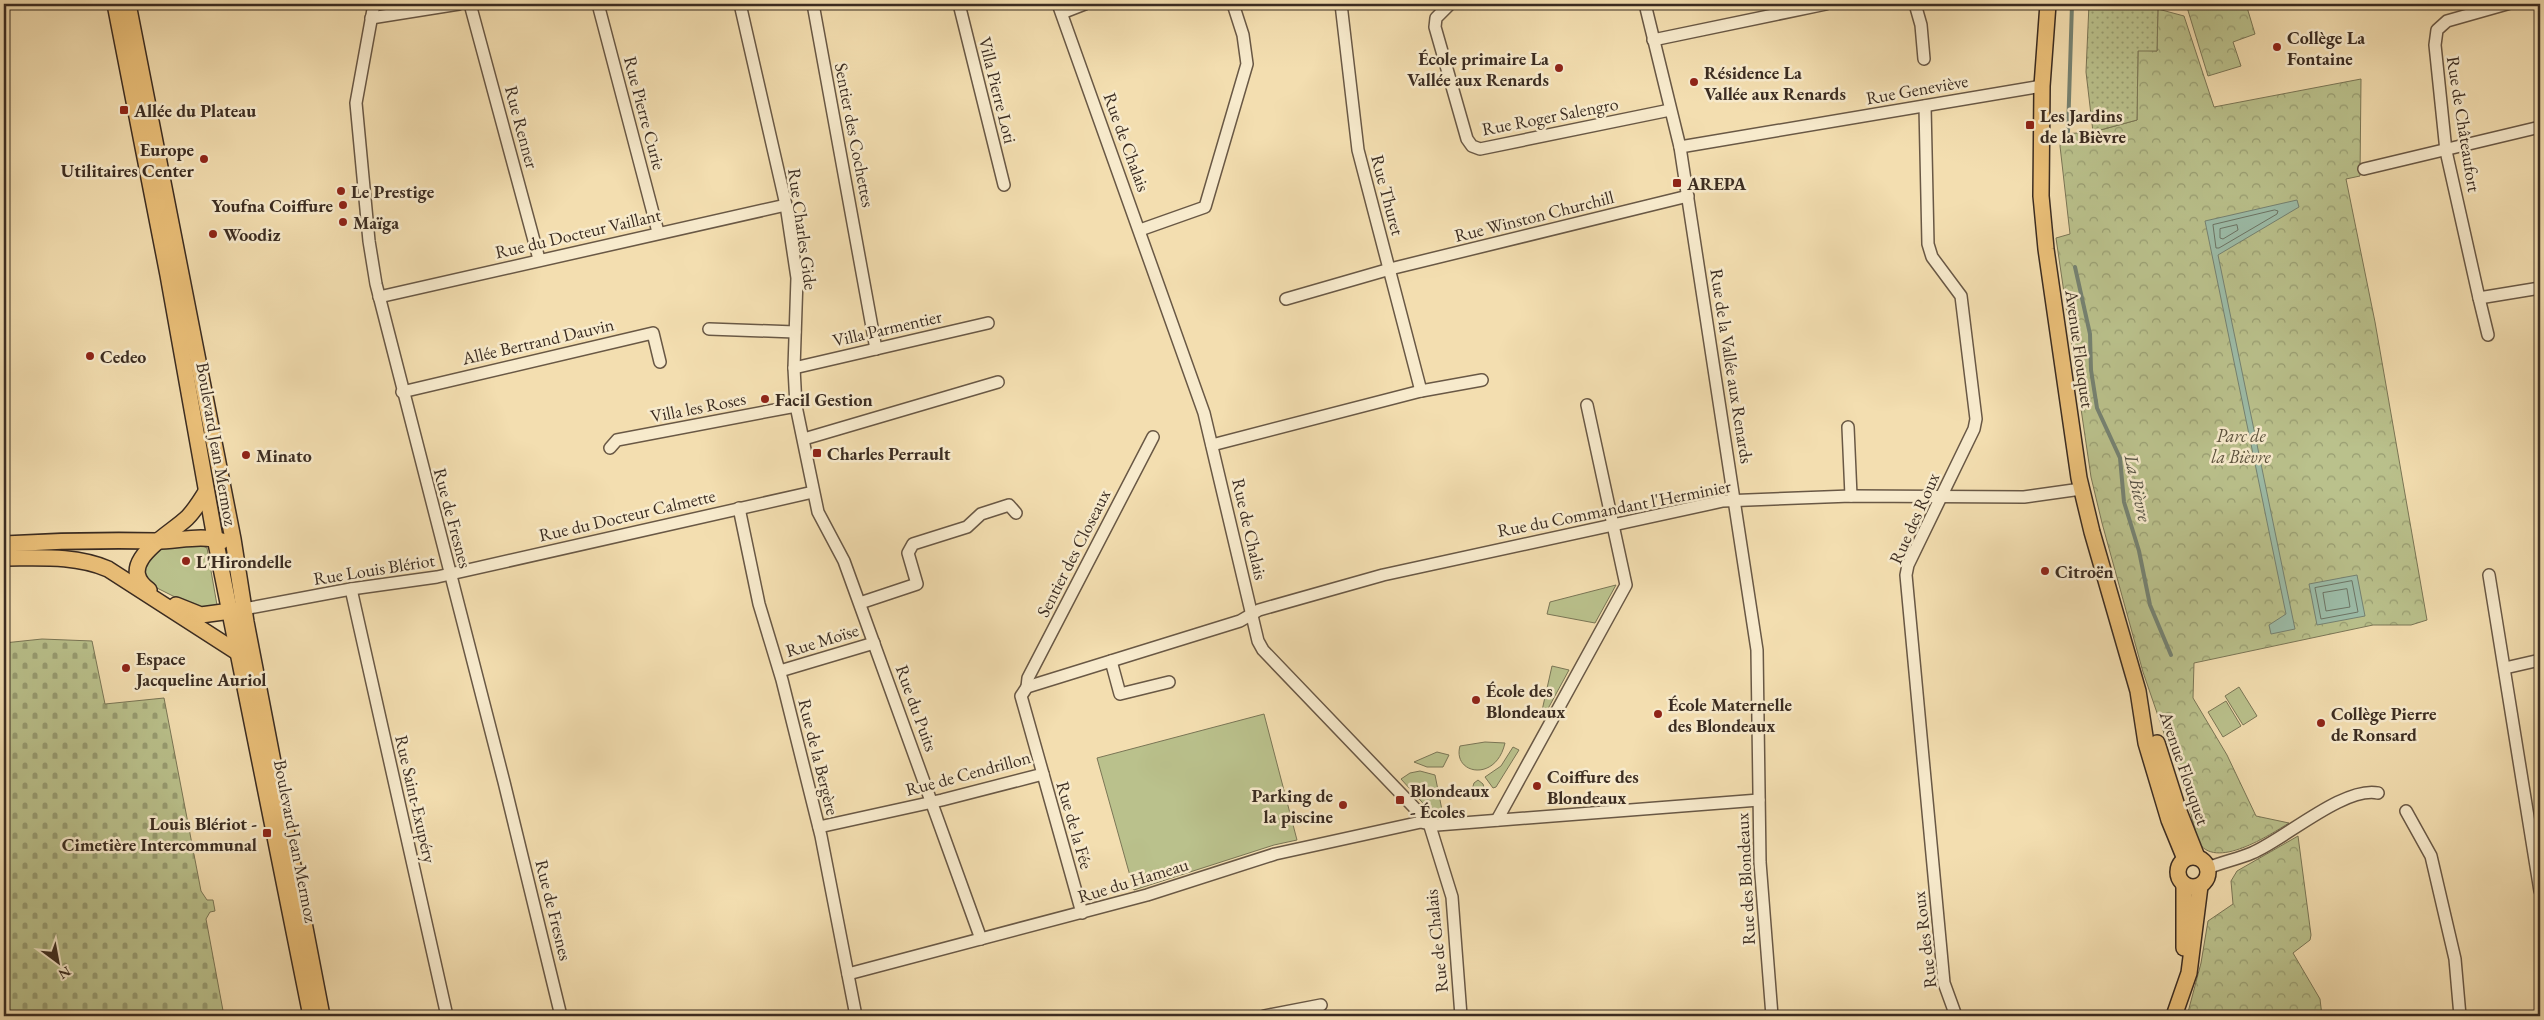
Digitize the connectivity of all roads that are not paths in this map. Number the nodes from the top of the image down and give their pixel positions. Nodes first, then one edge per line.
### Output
1 (115, 4) edge
2 (128, 4) edge
3 (374, 4) edge
4 (459, 4) edge
5 (470, 4) edge
6 (598, 4) edge
7 (740, 4) edge
8 (813, 4) edge
9 (959, 4) edge
10 (1085, 4) edge
11 (1234, 4) edge
12 (1341, 4) edge
13 (1450, 4) edge
14 (1645, 4) edge
15 (1826, 4) edge
16 (1915, 4) edge
17 (2048, 4) edge
18 (2507, 4) edge
19 (429, 6) edge
20 (1060, 8) edge
21 (371, 20) junction
22 (1654, 40) junction
23 (1924, 59) dead end
24 (2042, 86) junction
25 (1925, 106) junction
26 (1670, 110) junction
27 (143, 116) junction
28 (2540, 127) edge
29 (1680, 147) junction
30 (2446, 149) junction
31 (2364, 169) dead end
32 (1004, 185) dead end
33 (1688, 196) junction
34 (786, 205) junction
35 (1140, 230) junction
36 (658, 232) junction
37 (539, 259) junction
38 (1390, 270) junction
39 (2540, 288) edge
40 (379, 297) junction
41 (2479, 298) junction
42 (1286, 299) dead end
43 (988, 322) dead end
44 (709, 329) dead end
45 (795, 332) junction
46 (2488, 335) dead end
47 (876, 349) junction
48 (660, 362) dead end
49 (794, 368) junction
50 (1482, 380) dead end
51 (998, 382) dead end
52 (1421, 391) junction
53 (402, 392) junction
54 (1587, 405) dead end
55 (796, 406) junction
56 (1848, 427) dead end
57 (1153, 437) dead end
58 (804, 440) junction
59 (1212, 445) junction
60 (610, 448) dead end
61 (2081, 488) junction
62 (206, 492) junction
63 (813, 492) junction
64 (1851, 496) junction
65 (1941, 498) junction
66 (1735, 500) junction
67 (739, 508) junction
68 (1016, 513) dead end
69 (1614, 524) junction
70 (215, 538) junction
71 (158, 541) junction
72 (4, 544) edge
73 (4, 558) edge
74 (235, 563) junction
75 (450, 574) junction
76 (2489, 575) dead end
77 (351, 590) junction
78 (149, 598) junction
79 (165, 600) junction
80 (860, 603) junction
81 (237, 610) junction
82 (1252, 614) junction
83 (177, 615) junction
84 (874, 643) junction
85 (240, 654) junction
86 (2540, 660) edge
87 (1111, 661) junction
88 (2505, 668) junction
89 (780, 671) junction
90 (1169, 682) dead end
91 (1027, 687) junction
92 (1043, 774) junction
93 (2378, 793) dead end
94 (1759, 800) junction
95 (933, 802) junction
96 (2406, 811) dead end
97 (1497, 820) junction
98 (1429, 824) junction
99 (819, 827) junction
100 (2536, 845) edge
101 (2191, 858) junction
102 (2208, 868) junction
103 (2184, 884) junction
104 (2200, 886) junction
105 (2540, 891) edge
106 (1082, 913) junction
107 (981, 939) junction
108 (848, 974) junction
109 (1321, 1005) dead end
110 (311, 1016) edge
111 (322, 1016) edge
112 (447, 1016) edge
113 (561, 1016) edge
114 (856, 1016) edge
115 (1264, 1016) edge
116 (1461, 1016) edge
117 (1772, 1016) edge
118 (1956, 1016) edge
119 (2174, 1016) edge
120 (2460, 1016) edge

1 - 27 main road
2 - 27 main road
3 - 21 street, Rue de Fresnes
4 - 19 street
5 - 37 street, Rue Renner
6 - 36 street, Rue Pierre Curie
7 - 34 street, Rue Charles Gide
8 - 47 street, Sentier des Cochettes
9 - 32 street, Villa Pierre Loti
10 - 20 street
11 - 35 street
12 - 38 street, Rue Thuret
13 - 26 street, Rue Roger Salengro
14 - 22 street, Rue de la Vallée aux Renards
15 - 22 street
16 - 23 street
17 - 24 main road, Avenue Flouquet
18 - 30 street, Rue de Châteaufort
19 - 21 street
20 - 35 street, Rue de Chalais
21 - 40 street, Rue de Fresnes
22 - 26 street, Rue de la Vallée aux Renards
24 - 25 street, Rue Geneviève
24 - 61 main road, Avenue Flouquet
25 - 29 street, Rue Geneviève
25 - 65 street, Rue des Roux
26 - 29 street, Rue de la Vallée aux Renards
27 - 62 main road, Boulevard Jean Mermoz
27 - 74 main road, Boulevard Jean Mermoz
28 - 30 street
29 - 33 street, Rue de la Vallée aux Renards
30 - 31 street
30 - 41 street, Rue de Châteaufort
33 - 38 street, Rue Winston Churchill
33 - 66 street, Rue de la Vallée aux Renards
34 - 36 street, Rue du Docteur Vaillant
34 - 45 street, Rue Charles Gide
35 - 59 street, Rue de Chalais
36 - 37 street, Rue du Docteur Vaillant
37 - 40 street, Rue du Docteur Vaillant
38 - 42 street, Rue Winston Churchill
38 - 52 street, Rue Thuret
39 - 41 street
40 - 53 street, Rue de Fresnes
41 - 46 street, Rue de Châteaufort
43 - 47 street, Villa Parmentier
44 - 45 street
45 - 49 street, Rue Charles Gide
47 - 49 street, Villa Parmentier
48 - 53 street, Allée Bertrand Dauvin
49 - 55 street, Rue Charles Gide
50 - 52 street
51 - 58 street
52 - 59 street
53 - 75 street, Rue de Fresnes
54 - 69 street
55 - 58 street, Rue Charles Gide
55 - 60 street, Villa les Roses
56 - 64 street
57 - 91 street, Sentier des Closeaux
58 - 63 street, Rue Charles Gide
59 - 82 street, Rue de Chalais
61 - 65 street, Rue du Commandant l'Herminier
61 - 101 main road, Avenue Flouquet
62 - 70 main road, Boulevard Jean Mermoz
62 - 71 main road
63 - 67 street, Rue du Docteur Calmette
63 - 80 street, Rue du Puits
64 - 65 street, Rue du Commandant l'Herminier
64 - 66 street, Rue du Commandant l'Herminier
65 - 118 street, Rue des Roux
66 - 69 street, Rue du Commandant l'Herminier
66 - 94 street, Rue de la Vallée aux Renards
67 - 75 street, Rue du Docteur Calmette
67 - 89 street, Rue de la Bergère
68 - 80 street
69 - 82 street, Rue du Commandant l'Herminier
69 - 97 street
70 - 71 main road
70 - 74 main road
70 - 81 main road, Boulevard Jean Mermoz
71 - 72 main road
71 - 79 main road
73 - 78 main road
74 - 81 main road, Boulevard Jean Mermoz
75 - 77 street, Rue Louis Blériot
75 - 113 street, Rue de Fresnes
76 - 88 street
77 - 81 street, Rue Louis Blériot
77 - 112 street, Rue Saint-Exupéry
78 - 79 main road
78 - 83 main road
79 - 81 main road
79 - 83 main road
80 - 84 street, Rue du Puits
81 - 85 main road, Boulevard Jean Mermoz
81 - 111 main road, Boulevard Jean Mermoz
82 - 87 street
82 - 98 street, Rue de Chalais
83 - 85 main road
84 - 89 street, Rue Moïse
84 - 95 street, Rue du Puits
85 - 110 main road, Boulevard Jean Mermoz
86 - 88 street
87 - 90 street
87 - 91 street
88 - 100 street
89 - 99 street, Rue de la Bergère
91 - 92 street, Rue de Cendrillon
92 - 95 street, Rue de Cendrillon
92 - 106 street, Rue de la Fée
93 - 102 street
94 - 97 street, Rue des Blondeaux
94 - 117 street, Rue des Blondeaux
95 - 99 street, Rue de Cendrillon
95 - 107 street, Rue du Puits
96 - 120 street
97 - 98 street, Rue des Blondeaux
98 - 106 street, Rue du Hameau
98 - 116 street, Rue de Chalais
99 - 108 street, Rue de la Bergère
100 - 105 street
101 - 102 main road, Avenue Flouquet
101 - 103 main road
102 - 104 main road
103 - 104 main road
103 - 119 main road
104 - 119 main road
106 - 107 street, Rue du Hameau
107 - 108 street, Rue du Hameau
108 - 114 street, Rue de la Bergère
109 - 115 street

